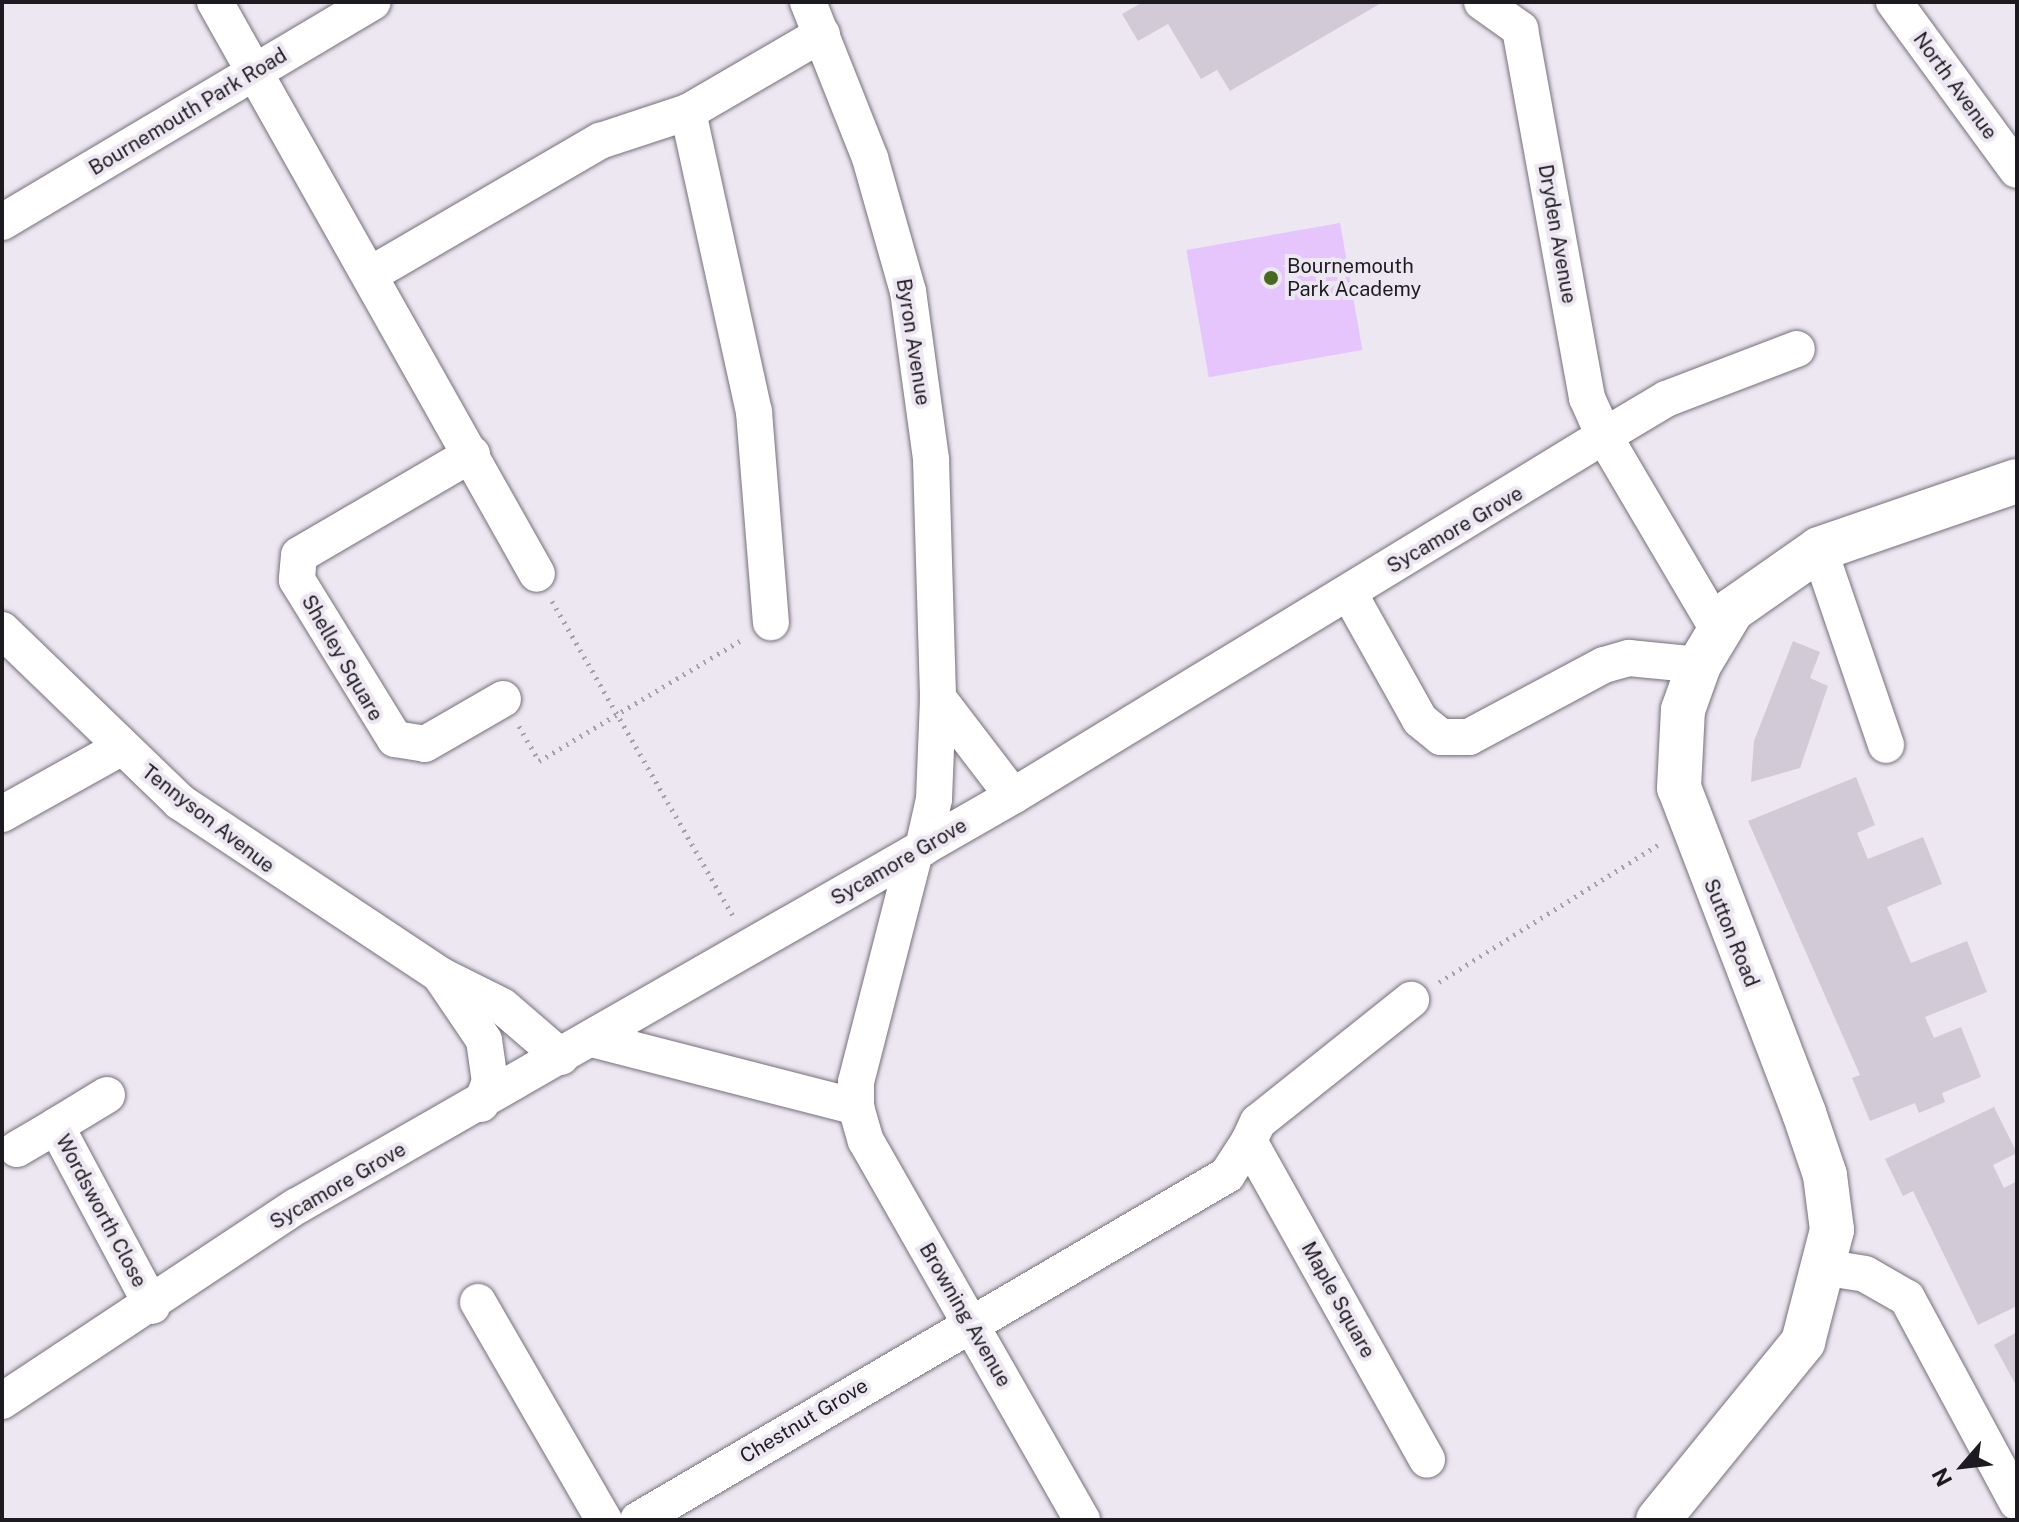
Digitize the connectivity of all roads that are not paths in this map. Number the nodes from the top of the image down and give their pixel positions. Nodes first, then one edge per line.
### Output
1 (215, 2) edge
2 (373, 2) edge
3 (1482, 2) edge
4 (1894, 2) edge
5 (815, 18) edge
6 (256, 72) junction
7 (688, 112) junction
8 (2017, 170) edge
9 (2, 222) edge
10 (373, 273) junction
11 (1797, 349) dead end
12 (1604, 436) junction
13 (472, 454) junction
14 (2017, 481) edge
15 (1819, 549) junction
16 (537, 574) road end
17 (1349, 593) junction
18 (771, 622) road end
19 (2, 630) edge
20 (1708, 646) junction
21 (938, 698) junction
22 (503, 699) road end
23 (1886, 745) dead end
24 (119, 749) junction
25 (1013, 796) junction
26 (2, 814) edge
27 (919, 850) junction
28 (440, 975) junction
29 (1411, 1000) road end
30 (592, 1039) junction
31 (561, 1057) junction
32 (107, 1095) dead end
33 (481, 1104) junction
34 (856, 1107) junction
35 (56, 1126) junction
36 (1249, 1141) junction
37 (17, 1149) dead end
38 (1828, 1268) junction
39 (478, 1302) dead end
40 (152, 1306) junction
41 (969, 1322) junction
42 (2, 1401) edge
43 (1427, 1460) dead end
44 (2017, 1502) edge
45 (604, 1520) edge
46 (638, 1520) edge
47 (1082, 1520) edge
48 (1658, 1520) edge

1 - 6 street
2 - 6 street, Bournemouth Park Road
3 - 12 street, Dryden Avenue
4 - 8 street, North Avenue
5 - 7 street
5 - 21 street, Byron Avenue
6 - 9 street, Bournemouth Park Road
6 - 10 street
7 - 10 street
7 - 18 street
10 - 13 street
11 - 12 street, Sycamore Grove
12 - 17 street, Sycamore Grove
12 - 20 street
13 - 16 street
13 - 22 street, Shelley Square
14 - 15 main road
15 - 20 main road
15 - 23 street
17 - 20 street
17 - 25 street, Sycamore Grove
19 - 24 street, Tennyson Avenue
20 - 38 main road, Sutton Road
21 - 25 street
21 - 27 street, Byron Avenue
24 - 26 street
24 - 28 street, Tennyson Avenue
25 - 27 street, Sycamore Grove
27 - 30 street, Sycamore Grove
27 - 34 street, Browning Avenue
28 - 31 street, Tennyson Avenue
28 - 33 street, Tennyson Avenue
29 - 36 street
30 - 31 street, Sycamore Grove
30 - 34 street
31 - 33 street, Sycamore Grove
32 - 35 street, Wordsworth Close
33 - 40 street, Sycamore Grove
34 - 41 street, Browning Avenue
35 - 37 street
35 - 40 street, Wordsworth Close
36 - 41 street
36 - 43 street, Maple Square
38 - 44 street
38 - 48 main road, Sutton Road
39 - 45 street
40 - 42 street, Sycamore Grove
41 - 46 street, Chestnut Grove
41 - 47 street, Browning Avenue

